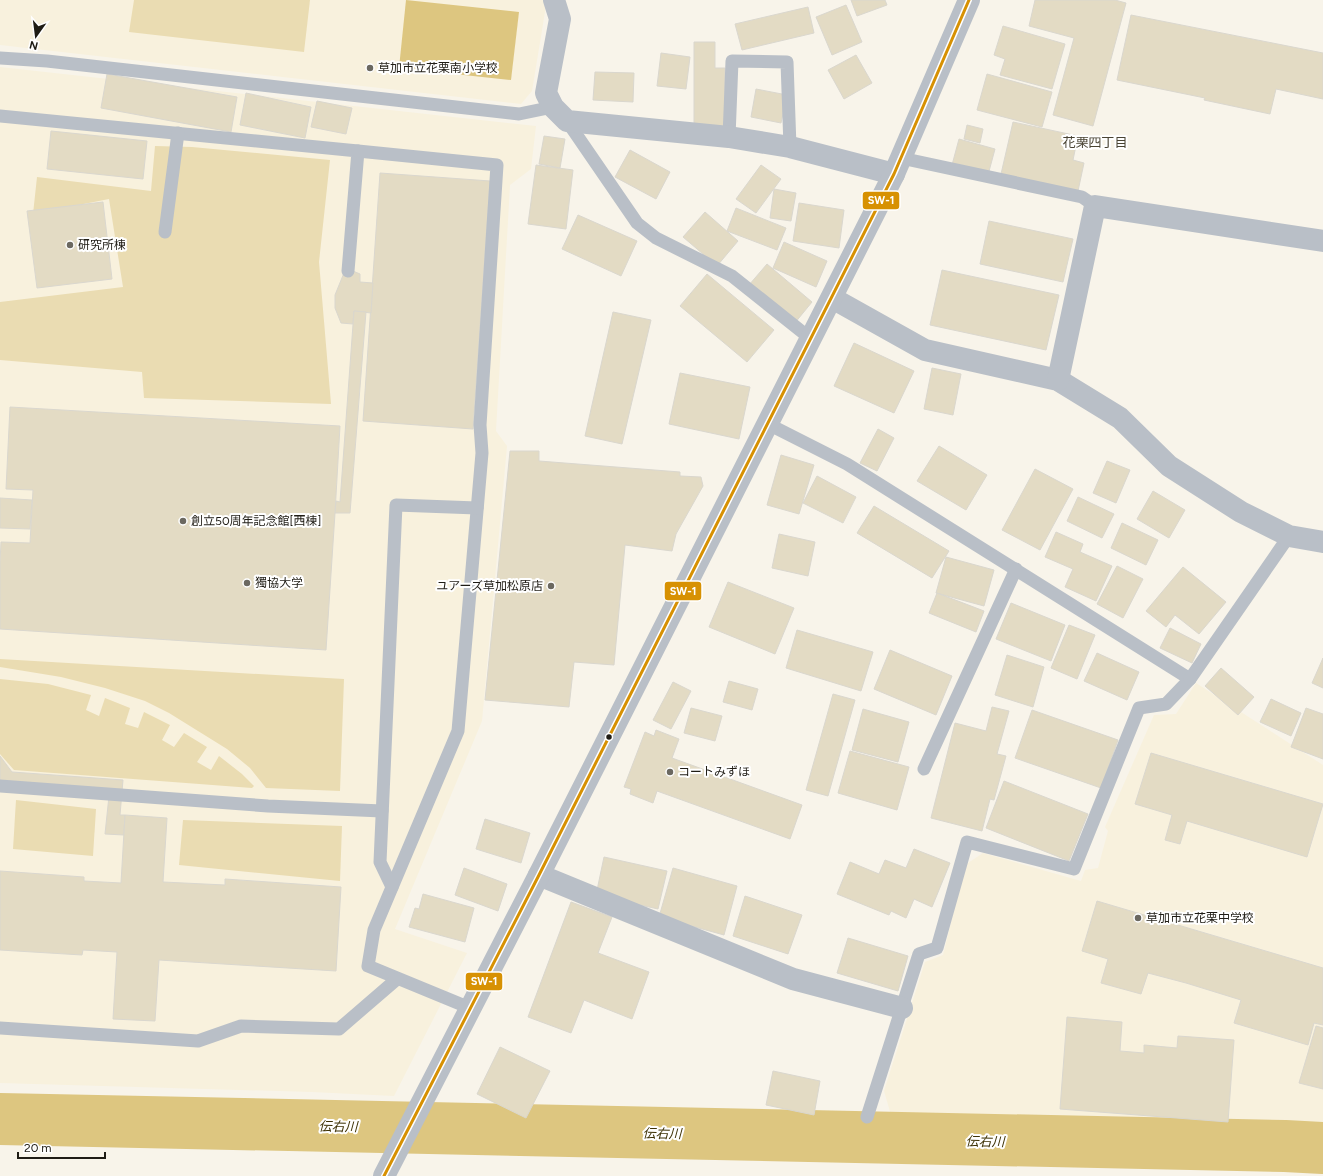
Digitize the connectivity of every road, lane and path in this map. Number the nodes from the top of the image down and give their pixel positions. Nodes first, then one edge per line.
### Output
1 (554, 0) edge
2 (969, 0) edge
3 (0, 58) edge
4 (560, 114) junction
5 (0, 116) edge
6 (178, 134) junction
7 (729, 137) junction
8 (790, 147) junction
9 (358, 151) junction
10 (898, 166) junction
11 (1095, 206) junction
12 (165, 232) dead end
13 (1323, 241) edge
14 (348, 271) dead end
15 (832, 298) junction
16 (811, 340) junction
17 (1058, 380) junction
18 (768, 424) junction
19 (477, 508) junction
20 (1289, 536) junction
21 (1323, 542) edge
22 (1016, 569) junction
23 (1190, 679) junction
24 (924, 769) dead end
25 (0, 786) edge
26 (382, 811) junction
27 (539, 875) junction
28 (392, 887) junction
29 (397, 978) junction
30 (470, 1008) junction
31 (902, 1008) junction
32 (0, 1028) edge
33 (867, 1117) dead end
34 (384, 1176) edge

1 - 4 street
2 - 10 street
3 - 4 lane
4 - 7 street
4 - 16 lane
5 - 6 lane
6 - 9 lane
6 - 12 lane
7 - 8 street
7 - 8 lane
8 - 10 street
9 - 14 lane
9 - 19 lane
10 - 11 lane
10 - 15 street
11 - 13 street
11 - 17 street
15 - 16 street
15 - 17 street
16 - 18 street
17 - 20 street
18 - 22 lane
18 - 27 street
19 - 26 lane
19 - 28 lane
20 - 21 street
20 - 23 lane
22 - 23 lane
22 - 24 lane
23 - 31 lane
25 - 26 lane
26 - 28 lane
27 - 30 street
27 - 31 street
28 - 29 lane
29 - 30 lane
29 - 32 lane
30 - 34 street
31 - 33 lane

